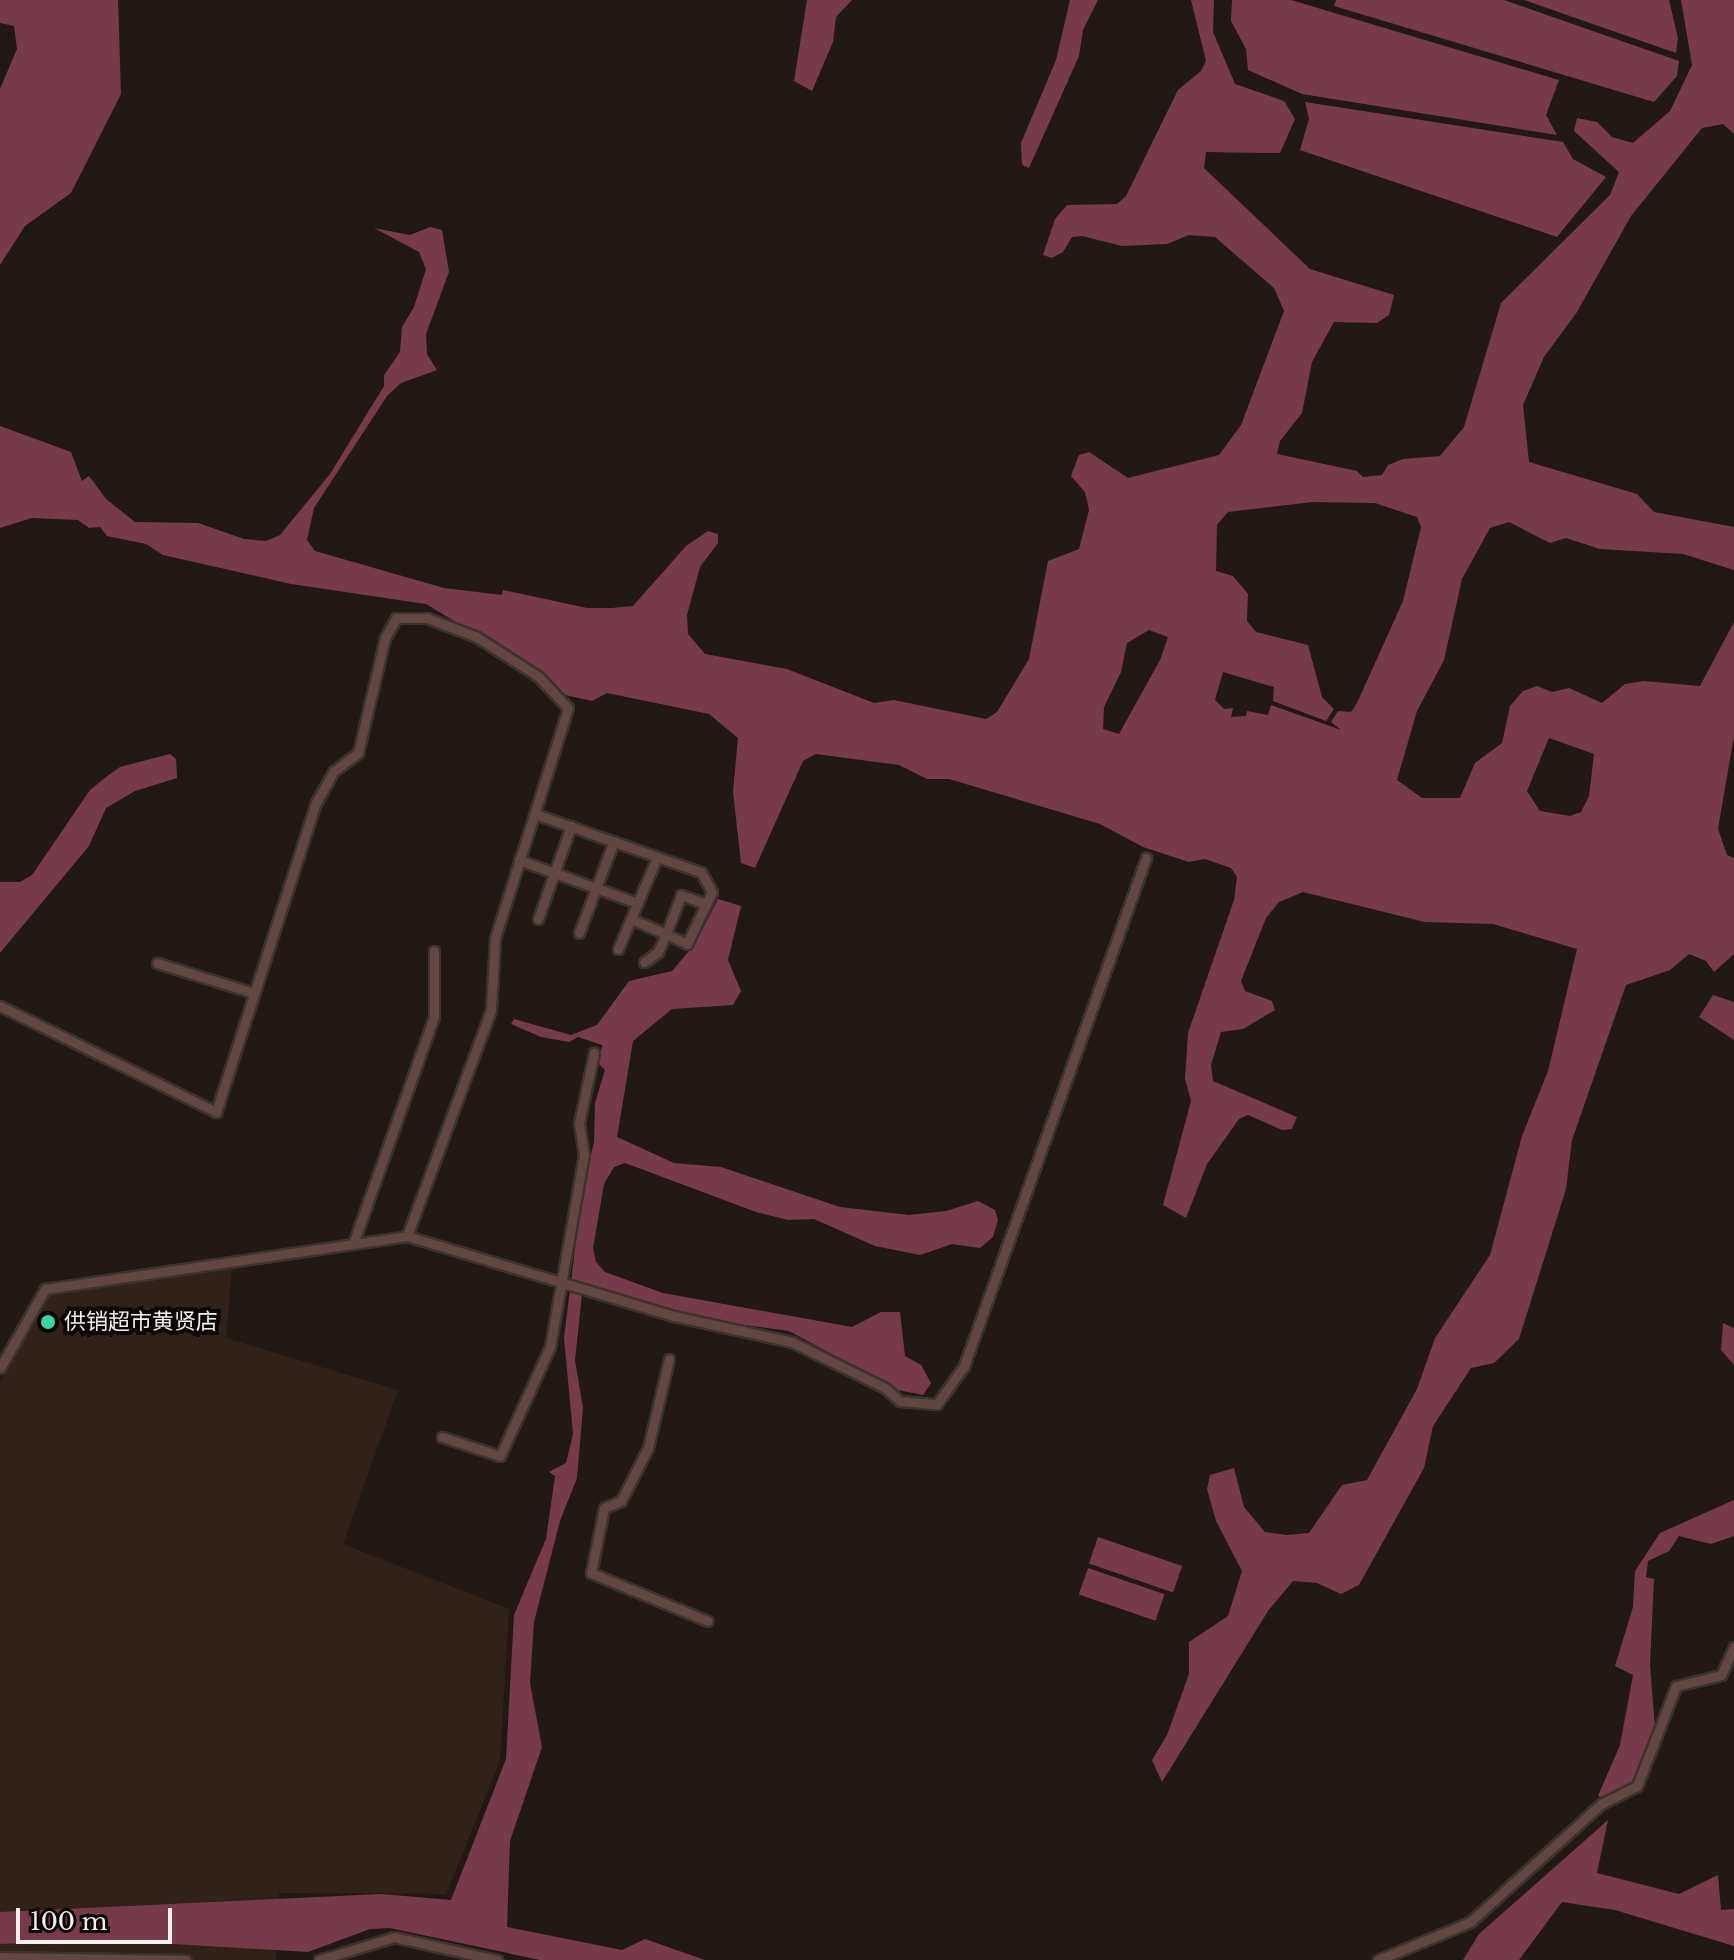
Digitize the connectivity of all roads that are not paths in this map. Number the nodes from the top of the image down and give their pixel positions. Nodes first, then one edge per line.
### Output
1 (535, 814) junction
2 (571, 826) junction
3 (614, 841) junction
4 (657, 857) junction
5 (1146, 858) dead end
6 (519, 860) junction
7 (555, 871) junction
8 (597, 887) junction
9 (637, 903) junction
10 (706, 904) junction
11 (538, 919) dead end
12 (631, 919) junction
13 (579, 933) dead end
14 (666, 934) junction
15 (618, 949) dead end
16 (434, 951) dead end
17 (644, 962) dead end
18 (157, 963) dead end
19 (254, 993) junction
20 (0, 1006) edge
21 (594, 1053) dead end
22 (407, 1236) junction
23 (353, 1244) junction
24 (566, 1284) junction
25 (669, 1359) dead end
26 (0, 1368) edge
27 (442, 1437) dead end
28 (708, 1621) dead end
29 (1734, 1647) edge
30 (0, 1957) edge
31 (186, 1960) edge
32 (319, 1960) edge
33 (497, 1960) edge
34 (1378, 1960) edge

1 - 2 street
1 - 6 street
1 - 19 street
2 - 3 street
2 - 7 street
3 - 4 street
3 - 8 street
4 - 9 street
4 - 10 street
5 - 24 street
6 - 7 street
6 - 22 street
7 - 8 street
7 - 11 street
8 - 9 street
8 - 13 street
9 - 12 street
10 - 14 street
10 - 14 street
12 - 14 street
12 - 15 street
14 - 17 street
16 - 23 street
18 - 19 street
19 - 20 street
21 - 24 street
22 - 23 street
22 - 24 street
23 - 26 street
24 - 27 street
25 - 28 street
29 - 34 street
30 - 31 street
32 - 33 street

